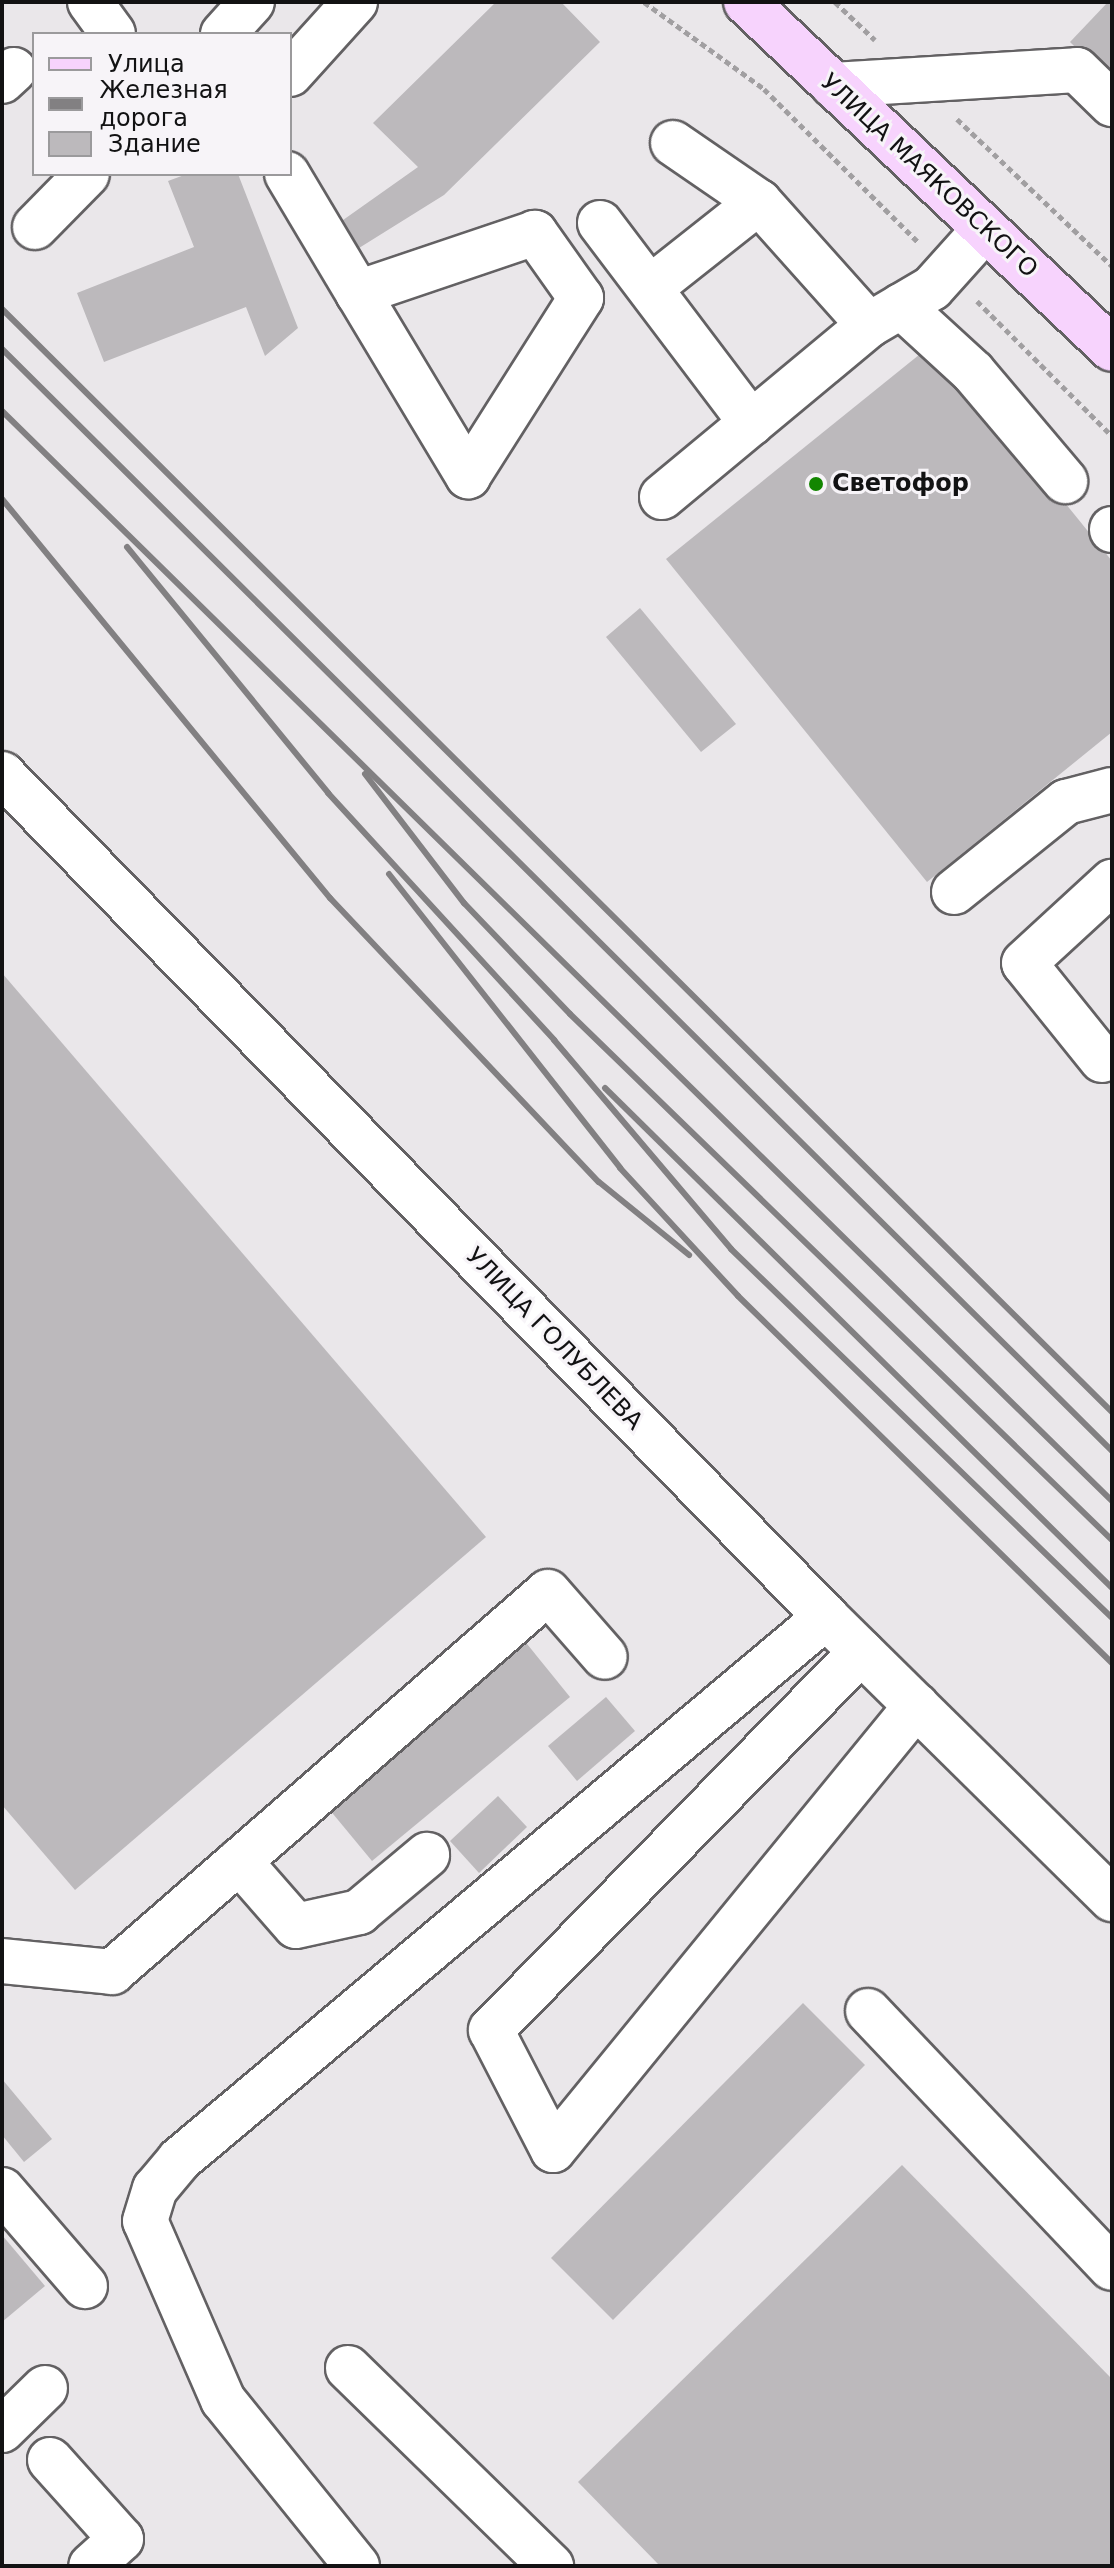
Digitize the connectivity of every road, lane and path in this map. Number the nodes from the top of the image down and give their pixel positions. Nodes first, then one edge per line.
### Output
1 (90, 2) edge
2 (252, 2) edge
3 (355, 2) edge
4 (644, 2) edge
5 (746, 2) edge
6 (835, 2) edge
7 (112, 32) edge
8 (225, 32) edge
9 (292, 72) edge
10 (913, 77) junction
11 (833, 85) junction
12 (764, 89) dead end
13 (1112, 104) edge
14 (673, 143) dead end
15 (85, 176) edge
16 (288, 176) edge
17 (759, 202) junction
18 (600, 223) dead end
19 (35, 227) dead end
20 (985, 229) junction
21 (1112, 266) edge
22 (650, 288) junction
23 (358, 293) junction
24 (885, 316) junction
25 (1112, 349) edge
26 (751, 423) junction
27 (1065, 481) dead end
28 (662, 497) dead end
29 (2, 774) edge
30 (1112, 790) edge
31 (1112, 882) edge
32 (954, 892) dead end
33 (1102, 1060) dead end
34 (826, 1617) junction
35 (861, 1652) junction
36 (605, 1657) dead end
37 (916, 1706) junction
38 (427, 1855) dead end
39 (239, 1861) junction
40 (1112, 1899) edge
41 (2, 1961) edge
42 (868, 2011) dead end
43 (2, 2190) edge
44 (1112, 2268) edge
45 (85, 2286) dead end
46 (348, 2368) dead end
47 (45, 2388) dead end
48 (2, 2430) edge
49 (50, 2460) dead end
50 (91, 2566) edge
51 (357, 2566) edge
52 (551, 2566) edge

1 - 7 street
2 - 8 street
3 - 9 street
4 - 12 path
5 - 11 main road, УЛИЦА МАЯКОВСКОГО
6 - 10 path
10 - 11 street
10 - 13 street
10 - 21 path
11 - 20 main road, УЛИЦА МАЯКОВСКОГО
14 - 17 street
15 - 19 street
16 - 23 street
17 - 22 street
17 - 24 street
18 - 22 street
20 - 24 street
20 - 25 main road, УЛИЦА МАЯКОВСКОГО
22 - 26 street
23 - 23 street
24 - 26 street
24 - 27 street
26 - 28 street
29 - 34 street, УЛИЦА ГОЛУБЛЕВА
30 - 32 street
31 - 33 street
34 - 35 street, УЛИЦА ГОЛУБЛЕВА
34 - 51 street
35 - 37 street, УЛИЦА ГОЛУБЛЕВА
35 - 37 street
36 - 39 street
37 - 40 street, УЛИЦА ГОЛУБЛЕВА
38 - 39 street
39 - 41 street
42 - 44 street
43 - 45 street
46 - 52 street
47 - 48 street
49 - 50 street

